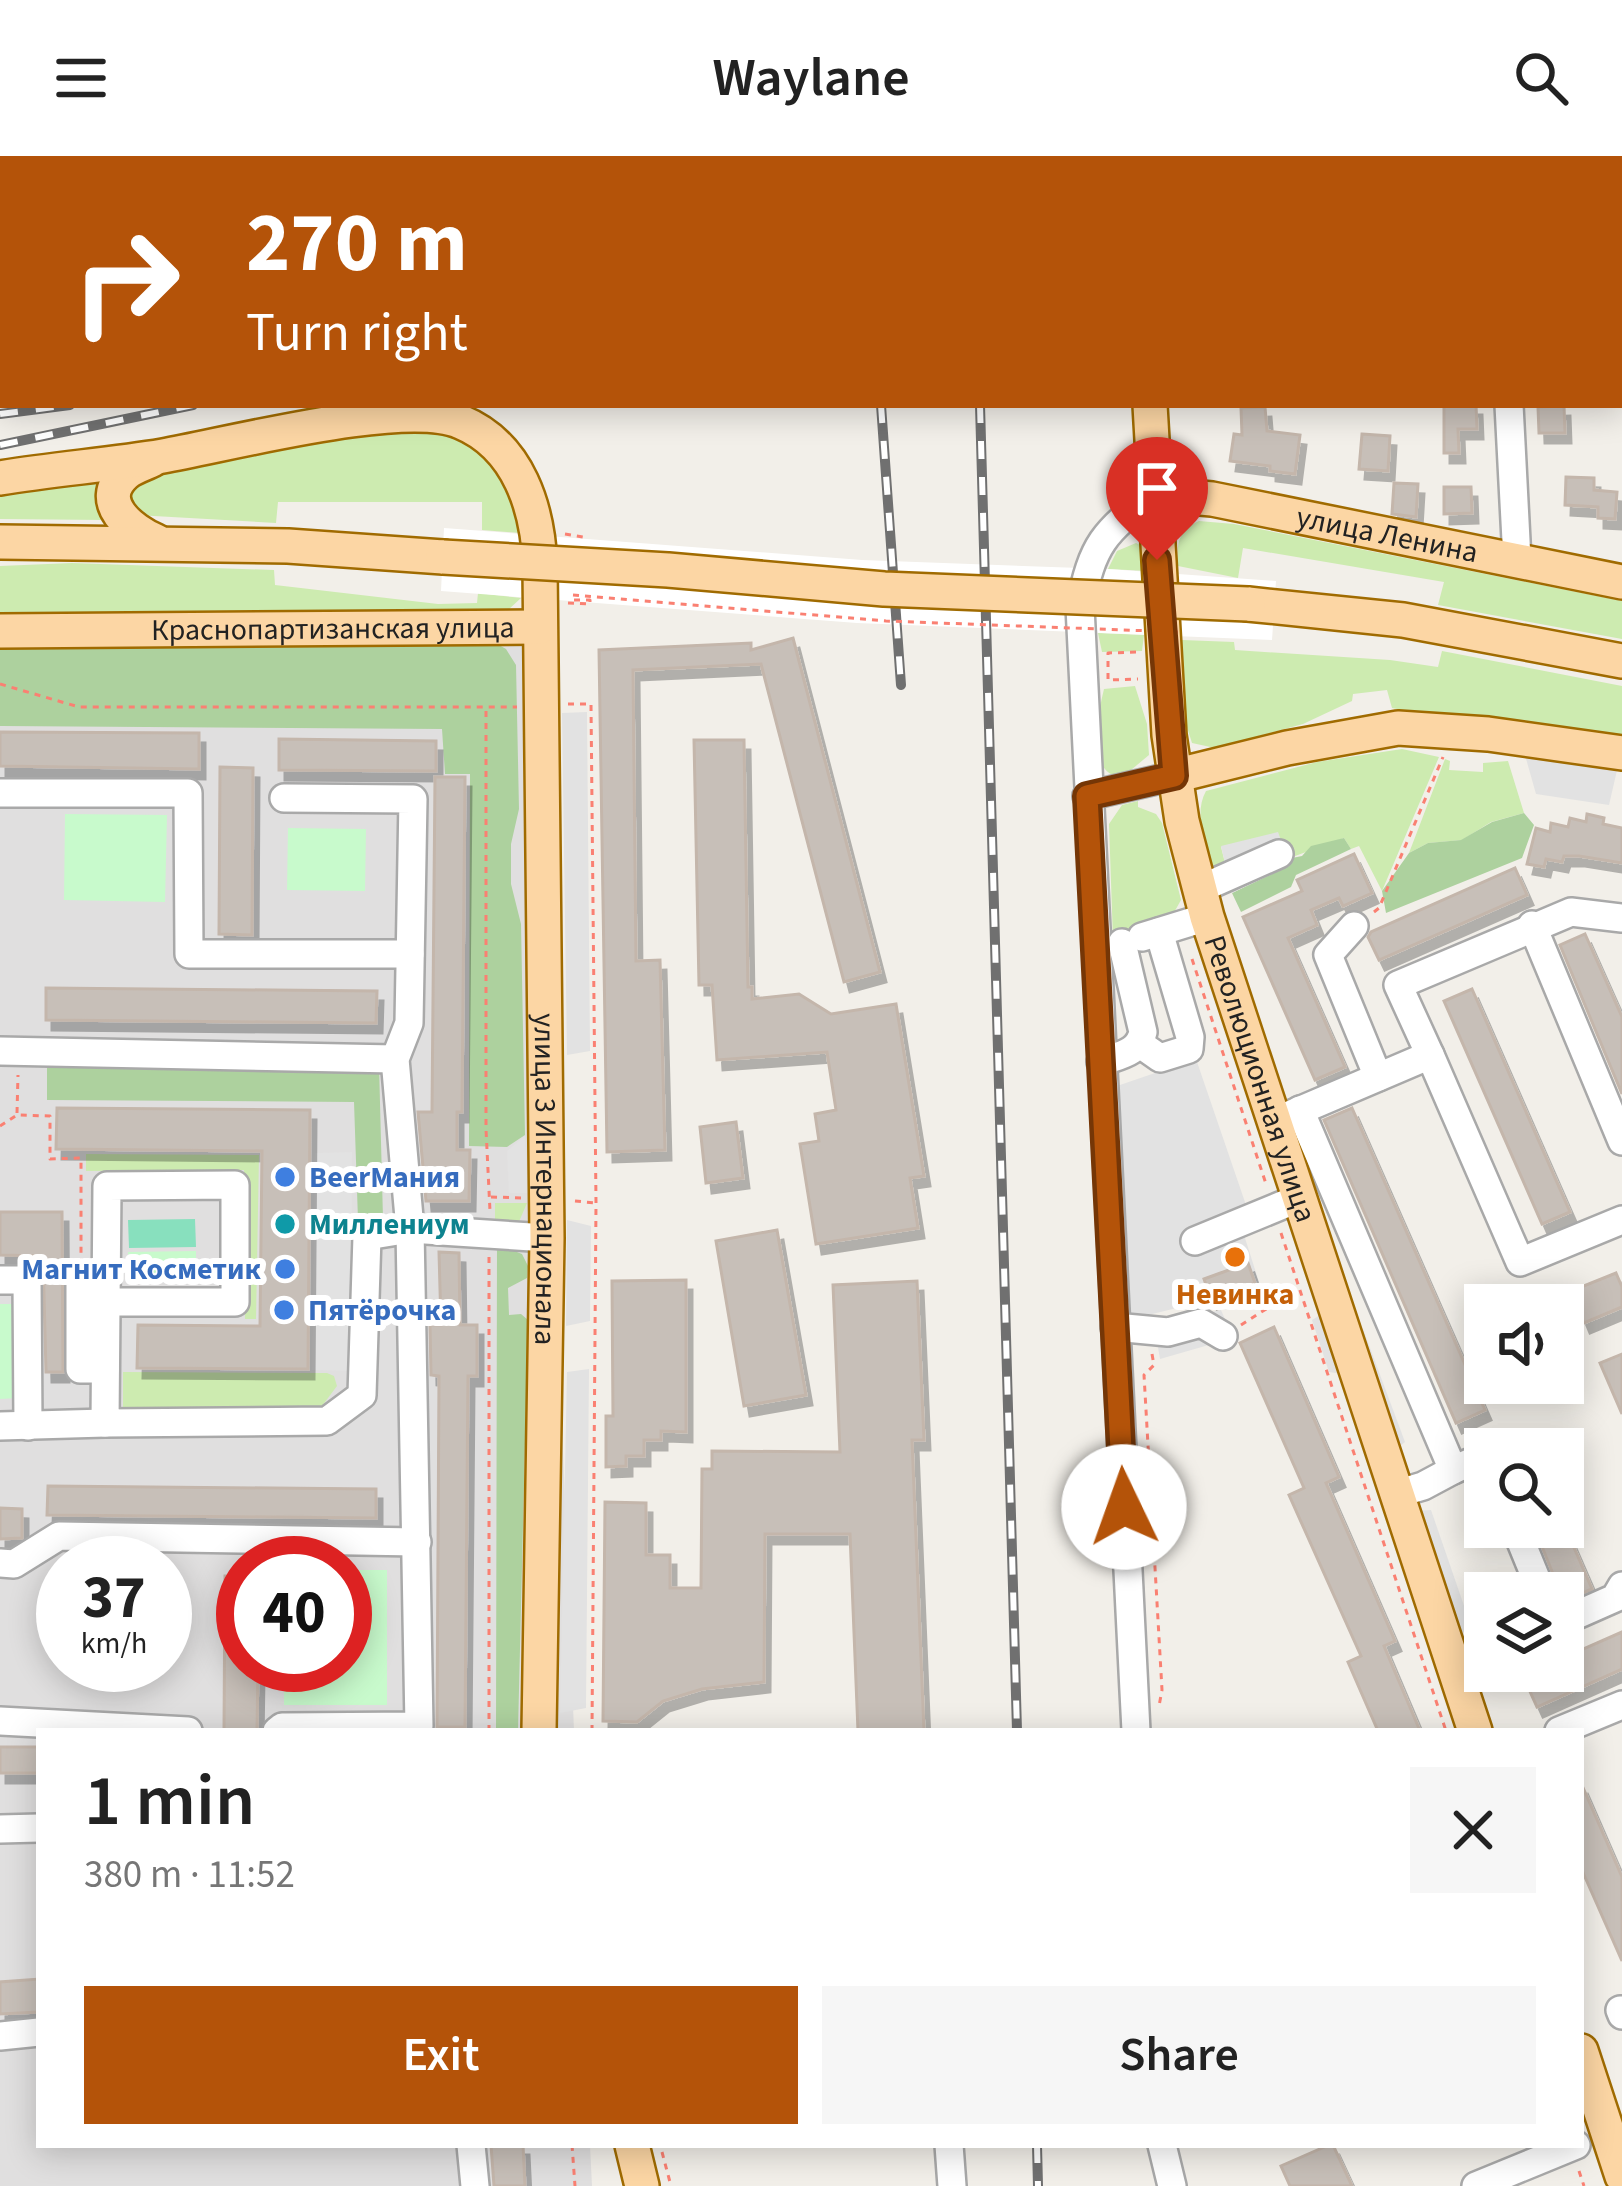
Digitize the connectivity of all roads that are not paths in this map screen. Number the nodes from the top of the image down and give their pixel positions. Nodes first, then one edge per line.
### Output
1 (1150, 408) edge
2 (1509, 408) edge
3 (159, 457) junction
4 (0, 478) edge
5 (1154, 494) junction
6 (0, 542) edge
7 (158, 542) junction
8 (1517, 560) junction
9 (1622, 582) edge
10 (550, 615) junction
11 (0, 632) edge
12 (1622, 661) edge
13 (1622, 753) edge
14 (1174, 776) junction
15 (0, 793) edge
16 (1087, 796) junction
17 (284, 798) dead end
18 (1279, 854) dead end
19 (1203, 903) junction
20 (1622, 918) edge
21 (1354, 926) road end
22 (1532, 926) junction
23 (1160, 932) junction
24 (1108, 947) junction
25 (410, 954) junction
26 (1141, 1044) junction
27 (9, 1051) edge
28 (1430, 1055) junction
29 (395, 1059) junction
30 (1101, 1063) junction
31 (1378, 1077) junction
32 (1286, 1116) junction
33 (1622, 1141) edge
34 (1298, 1199) junction
35 (1622, 1220) edge
36 (410, 1229) junction
37 (547, 1238) junction
38 (1195, 1241) dead end
39 (81, 1273) road end
40 (0, 1280) edge
41 (106, 1302) junction
42 (1115, 1328) junction
43 (1223, 1336) road end
44 (105, 1370) junction
45 (105, 1423) junction
46 (14, 1426) edge
47 (1464, 1465) edge
48 (1453, 1470) junction
49 (1396, 1494) junction
50 (417, 1542) junction
51 (0, 1563) edge
52 (1622, 1586) edge
53 (1584, 1612) edge
54 (1464, 1649) edge
55 (1472, 1692) edge
56 (1622, 1705) edge
57 (0, 1721) edge
58 (132, 1728) edge
59 (281, 1728) edge
60 (539, 1728) edge
61 (1136, 1728) edge
62 (1475, 1728) edge
63 (1566, 1728) edge
64 (36, 1828) edge
65 (0, 1829) edge
66 (36, 2032) edge
67 (0, 2036) edge
68 (1584, 2067) edge
69 (1597, 2136) edge
70 (471, 2148) edge
71 (633, 2148) edge
72 (950, 2148) edge
73 (1163, 2148) edge
74 (1568, 2148) edge
75 (1622, 2176) edge
76 (475, 2186) edge
77 (642, 2186) edge
78 (952, 2186) edge
79 (1172, 2186) edge
80 (1475, 2186) edge

1 - 5 main road, Революционная улица
2 - 8 street
3 - 4 main road, Краснопартизанская улица
3 - 7 main road
3 - 10 main road, Краснопартизанская улица
5 - 8 main road, улица Ленина
5 - 14 main road, Революционная улица
5 - 16 street
6 - 7 main road
7 - 12 main road, bridge
8 - 9 main road, улица Ленина
10 - 11 main road, Краснопартизанская улица
10 - 37 main road, улица 3 Интернационала
13 - 14 main road
14 - 16 street
14 - 19 main road, Революционная улица
15 - 25 street
16 - 24 street
17 - 25 street
18 - 19 street
19 - 23 street
19 - 32 main road, Революционная улица
20 - 22 street
21 - 31 street
22 - 28 street
22 - 33 street
23 - 24 street
23 - 26 street
24 - 26 street
24 - 30 street
25 - 29 street
26 - 30 street
27 - 29 street
28 - 31 street
28 - 35 street
29 - 36 street
30 - 42 street
31 - 32 street
32 - 34 main road, Революционная улица
32 - 48 street
34 - 38 street
34 - 49 main road, Революционная улица
36 - 37 street
36 - 45 street
36 - 50 street
37 - 60 main road, улица 3 Интернационала
39 - 44 street
40 - 46 street
41 - 41 street
41 - 44 street
42 - 43 street
42 - 61 street
44 - 45 street
45 - 46 street
47 - 48 street
48 - 49 street
49 - 54 main road, Революционная улица
50 - 51 street
50 - 59 street
52 - 53 street
55 - 62 main road, Революционная улица
56 - 63 street
57 - 58 street
64 - 65 street
66 - 67 street
68 - 69 main road
69 - 75 main road
70 - 76 street
71 - 77 main road
72 - 78 street
73 - 79 street
74 - 80 street

